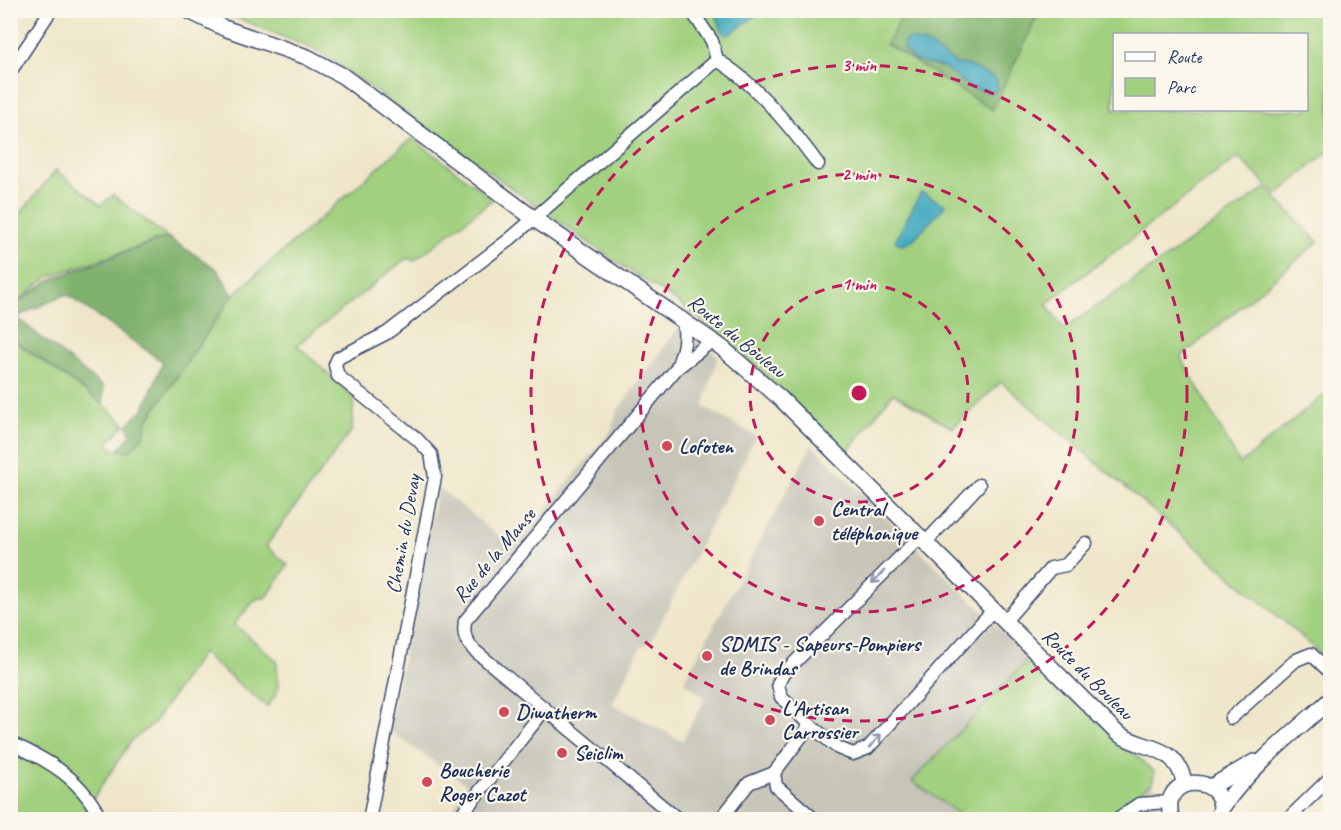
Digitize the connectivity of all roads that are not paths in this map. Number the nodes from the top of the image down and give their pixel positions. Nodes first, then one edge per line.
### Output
1 (51, 10) edge
2 (187, 10) edge
3 (691, 10) edge
4 (717, 60) junction
5 (10, 72) edge
6 (818, 164) dead end
7 (533, 218) junction
8 (682, 318) junction
9 (712, 341) junction
10 (677, 369) junction
11 (979, 486) dead end
12 (923, 539) junction
13 (1086, 543) dead end
14 (993, 610) junction
15 (1005, 621) junction
16 (1330, 672) edge
17 (1330, 700) edge
18 (545, 709) junction
19 (1231, 718) dead end
20 (810, 725) junction
21 (10, 743) edge
22 (1277, 748) junction
23 (774, 773) junction
24 (1330, 778) edge
25 (1185, 784) junction
26 (1210, 787) junction
27 (1169, 802) junction
28 (1220, 816) edge
29 (671, 817) edge
30 (101, 819) edge
31 (369, 819) edge
32 (457, 819) edge
33 (720, 819) edge
34 (815, 819) edge
35 (1116, 819) edge
36 (1172, 819) edge
37 (1287, 819) edge

1 - 5 street
2 - 7 main road, Route du Bouleau
3 - 4 street
4 - 6 street
4 - 7 street
7 - 8 main road, Route du Bouleau
7 - 31 street, Chemin du Devay
8 - 9 main road, Route du Bouleau
8 - 10 street
9 - 10 street
9 - 12 main road, Route du Bouleau
10 - 18 street, Rue de la Manse
11 - 12 street
12 - 14 main road, Route du Bouleau
12 -> 20 street
13 - 15 street
14 - 15 main road, Route du Bouleau
20 -> 14 street
15 - 25 main road, Route du Bouleau
16 - 19 street
17 - 22 main road
18 - 29 street, Rue de la Manse
18 - 32 street
20 - 23 street
21 - 30 street
22 - 26 main road
22 - 28 main road
23 - 33 street
23 - 34 street
24 - 37 street
25 - 26 main road
25 - 27 main road
26 - 28 main road
27 - 35 street
27 - 36 main road

